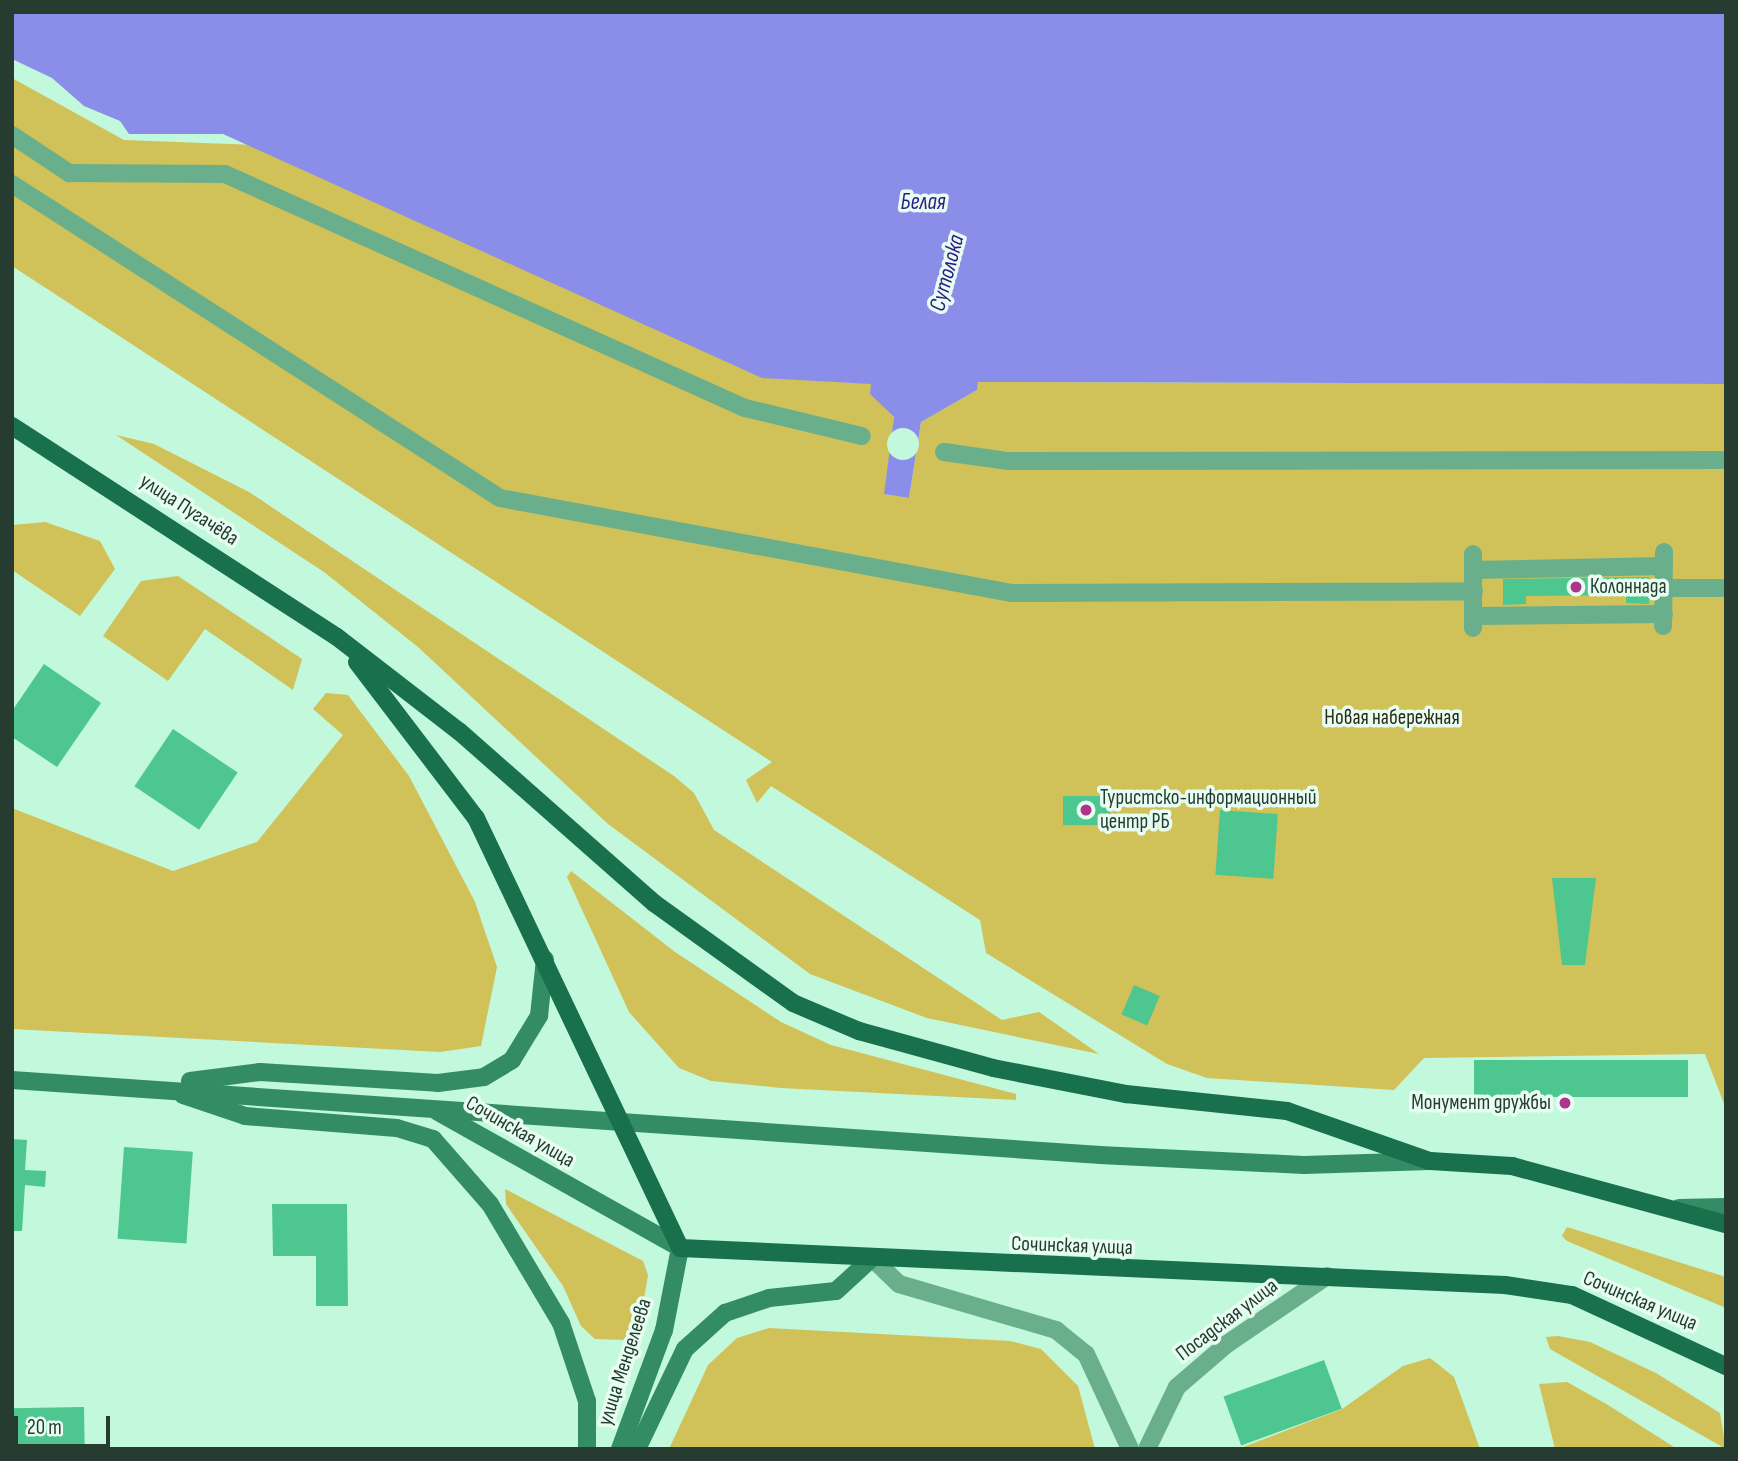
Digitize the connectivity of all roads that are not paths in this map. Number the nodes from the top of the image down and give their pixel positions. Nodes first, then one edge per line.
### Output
1 (12, 135) edge
2 (12, 184) edge
3 (12, 426) edge
4 (862, 436) dead end
5 (944, 452) dead end
6 (1726, 460) edge
7 (1664, 588) junction
8 (1726, 588) edge
9 (1474, 591) junction
10 (337, 637) junction
11 (545, 959) junction
12 (12, 1080) edge
13 (157, 1086) junction
14 (435, 1110) junction
15 (622, 1118) junction
16 (1430, 1161) junction
17 (1726, 1207) edge
18 (1679, 1208) junction
19 (1726, 1224) edge
20 (680, 1248) junction
21 (872, 1258) junction
22 (1327, 1276) junction
23 (1726, 1366) edge
24 (587, 1449) edge
25 (620, 1449) edge
26 (636, 1449) edge
27 (1130, 1449) edge
28 (1147, 1449) edge

1 - 4 street
2 - 9 street
3 - 10 main road, улица Пугачёва
5 - 6 street
7 - 8 street
7 - 9 street
7 - 9 street
10 - 11 main road
10 - 16 main road
11 - 13 main road
11 - 15 main road
12 - 13 main road, Сочинская улица
13 - 14 main road, Сочинская улица
13 - 24 main road
14 - 15 main road, Сочинская улица
14 - 20 main road, Сочинская улица
15 - 16 main road, Сочинская улица
15 - 20 main road
16 - 18 main road, Сочинская улица
17 - 18 main road
18 - 19 main road, Сочинская улица
20 - 21 main road, Сочинская улица
20 - 25 main road, улица Менделеева
21 - 22 main road, Сочинская улица
21 - 26 main road
21 - 27 street
22 - 23 main road, Сочинская улица
22 - 28 street, Посадская улица

